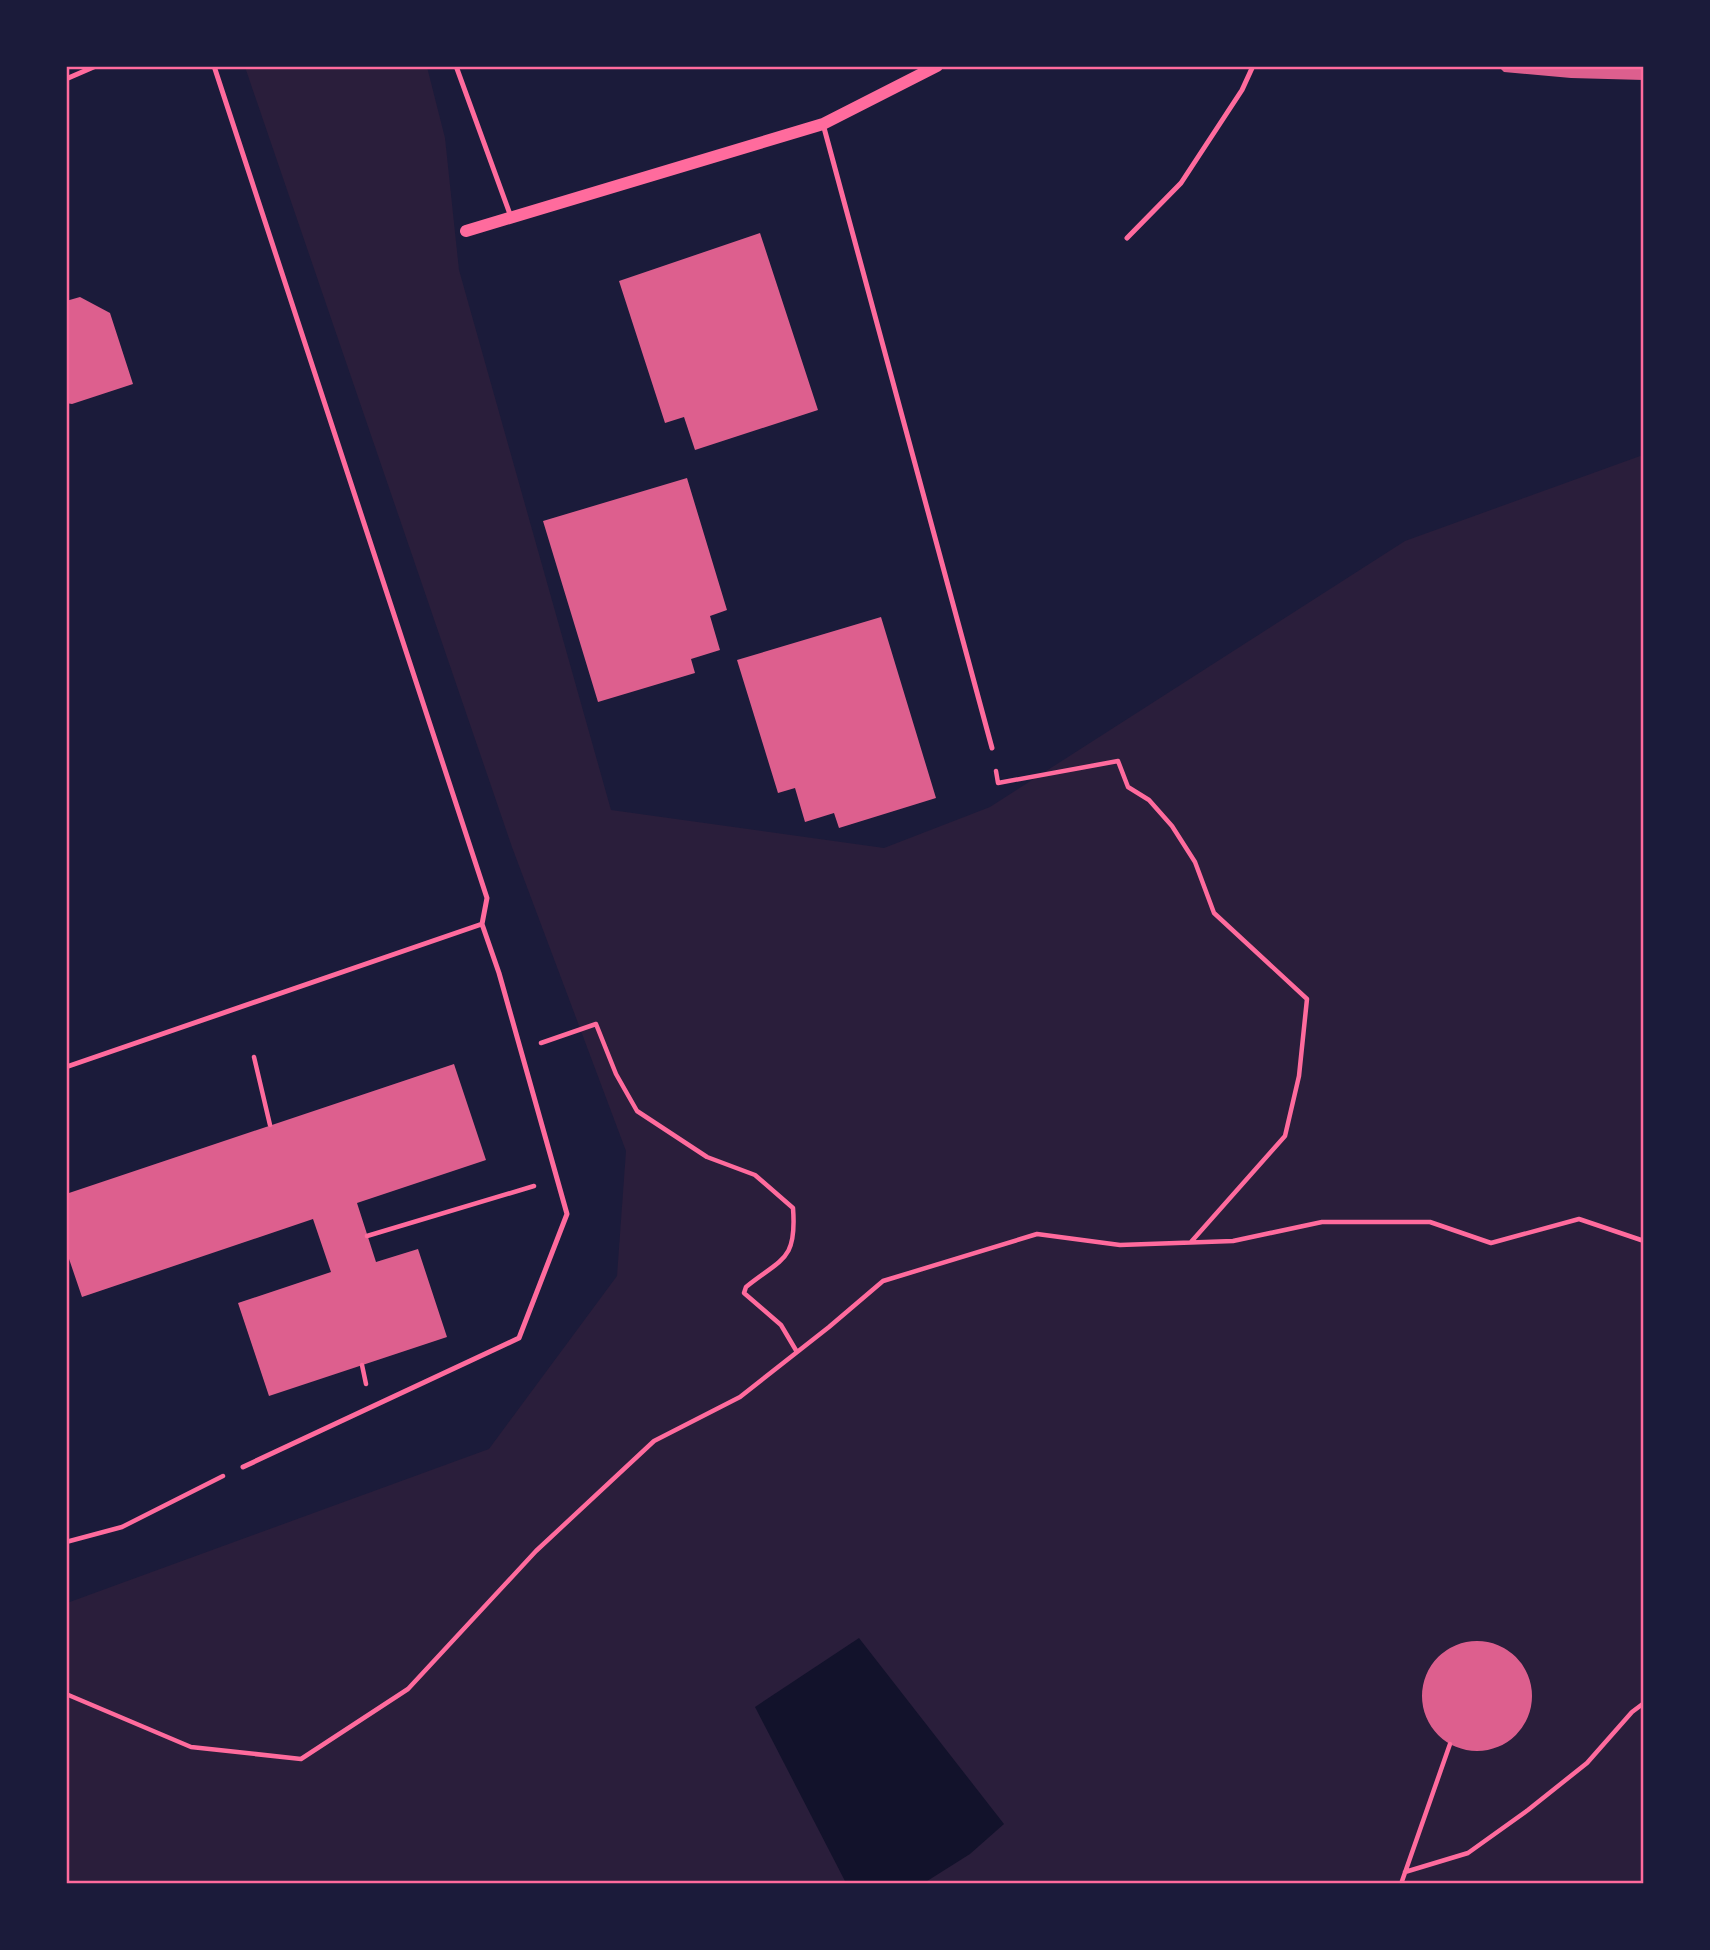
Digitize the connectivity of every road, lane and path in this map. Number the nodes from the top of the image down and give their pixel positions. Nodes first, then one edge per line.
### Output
1 (96, 66) edge
2 (214, 66) edge
3 (456, 66) edge
4 (937, 66) edge
5 (1253, 66) edge
6 (66, 79) edge
7 (823, 124) junction
8 (511, 217) junction
9 (466, 231) dead end
10 (1128, 237) dead end
11 (992, 748) joint
12 (482, 924) junction
13 (520, 1050) junction
14 (254, 1057) dead end
15 (66, 1067) edge
16 (270, 1125) dead end
17 (556, 1179) junction
18 (367, 1236) dead end
19 (1643, 1241) edge
20 (1190, 1243) junction
21 (797, 1352) junction
22 (243, 1467) joint
23 (66, 1542) edge
24 (66, 1694) edge
25 (1643, 1703) edge
26 (1450, 1744) dead end
27 (1405, 1872) junction
28 (1401, 1884) edge

1 - 6 lane
2 - 12 lane
3 - 8 lane
4 - 7 street
5 - 10 lane
7 - 8 street
7 - 11 lane
8 - 9 street
11 - 20 path
12 - 13 lane
12 - 15 lane
13 - 17 lane
13 - 21 path
14 - 16 path
17 - 18 path
17 - 22 lane
19 - 20 path
20 - 21 path
21 - 24 path
22 - 23 path
25 - 27 path
26 - 27 path
27 - 28 path

